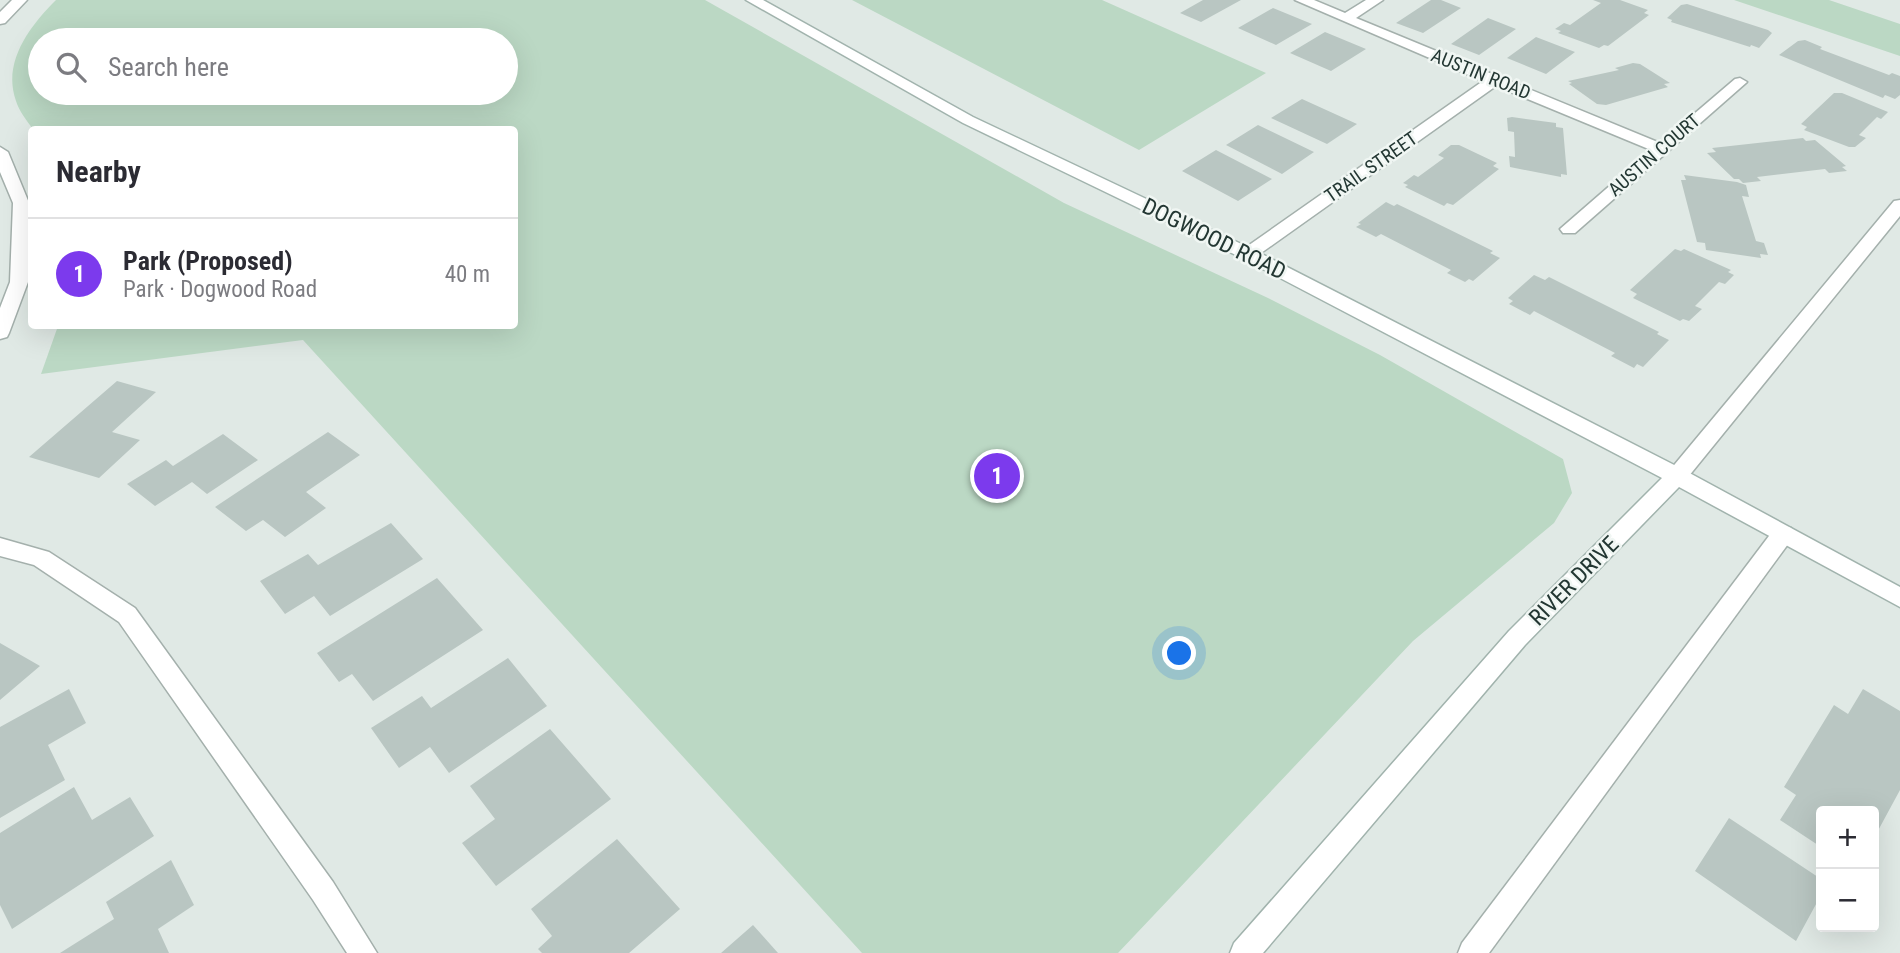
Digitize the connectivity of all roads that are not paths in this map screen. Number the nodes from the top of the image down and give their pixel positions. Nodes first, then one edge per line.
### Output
1 (20, 0) edge
2 (753, 0) edge
3 (1302, 0) edge
4 (1376, 0) edge
5 (1346, 18) junction
6 (0, 20) edge
7 (1494, 80) junction
8 (1740, 82) dead end
9 (1661, 149) junction
10 (0, 152) edge
11 (1900, 205) edge
12 (1569, 229) dead end
13 (1248, 254) junction
14 (19, 282) junction
15 (0, 286) edge
16 (0, 333) edge
17 (1677, 476) junction
18 (1783, 534) junction
19 (0, 547) edge
20 (1900, 598) edge
21 (363, 953) edge
22 (1244, 953) edge
23 (1472, 953) edge

1 - 6 street
2 - 13 street, DOGWOOD ROAD
3 - 5 street, AUSTIN ROAD
4 - 5 street
5 - 7 street, AUSTIN ROAD
7 - 9 street, AUSTIN ROAD
7 - 13 street, TRAIL STREET
8 - 9 street, AUSTIN COURT
9 - 12 street, AUSTIN COURT
10 - 14 street
11 - 17 street, RIVER DRIVE
13 - 17 street, DOGWOOD ROAD
14 - 15 street
14 - 16 street
17 - 18 street, DOGWOOD ROAD
17 - 22 street, RIVER DRIVE
18 - 20 street, DOGWOOD ROAD
18 - 23 street
19 - 21 street

